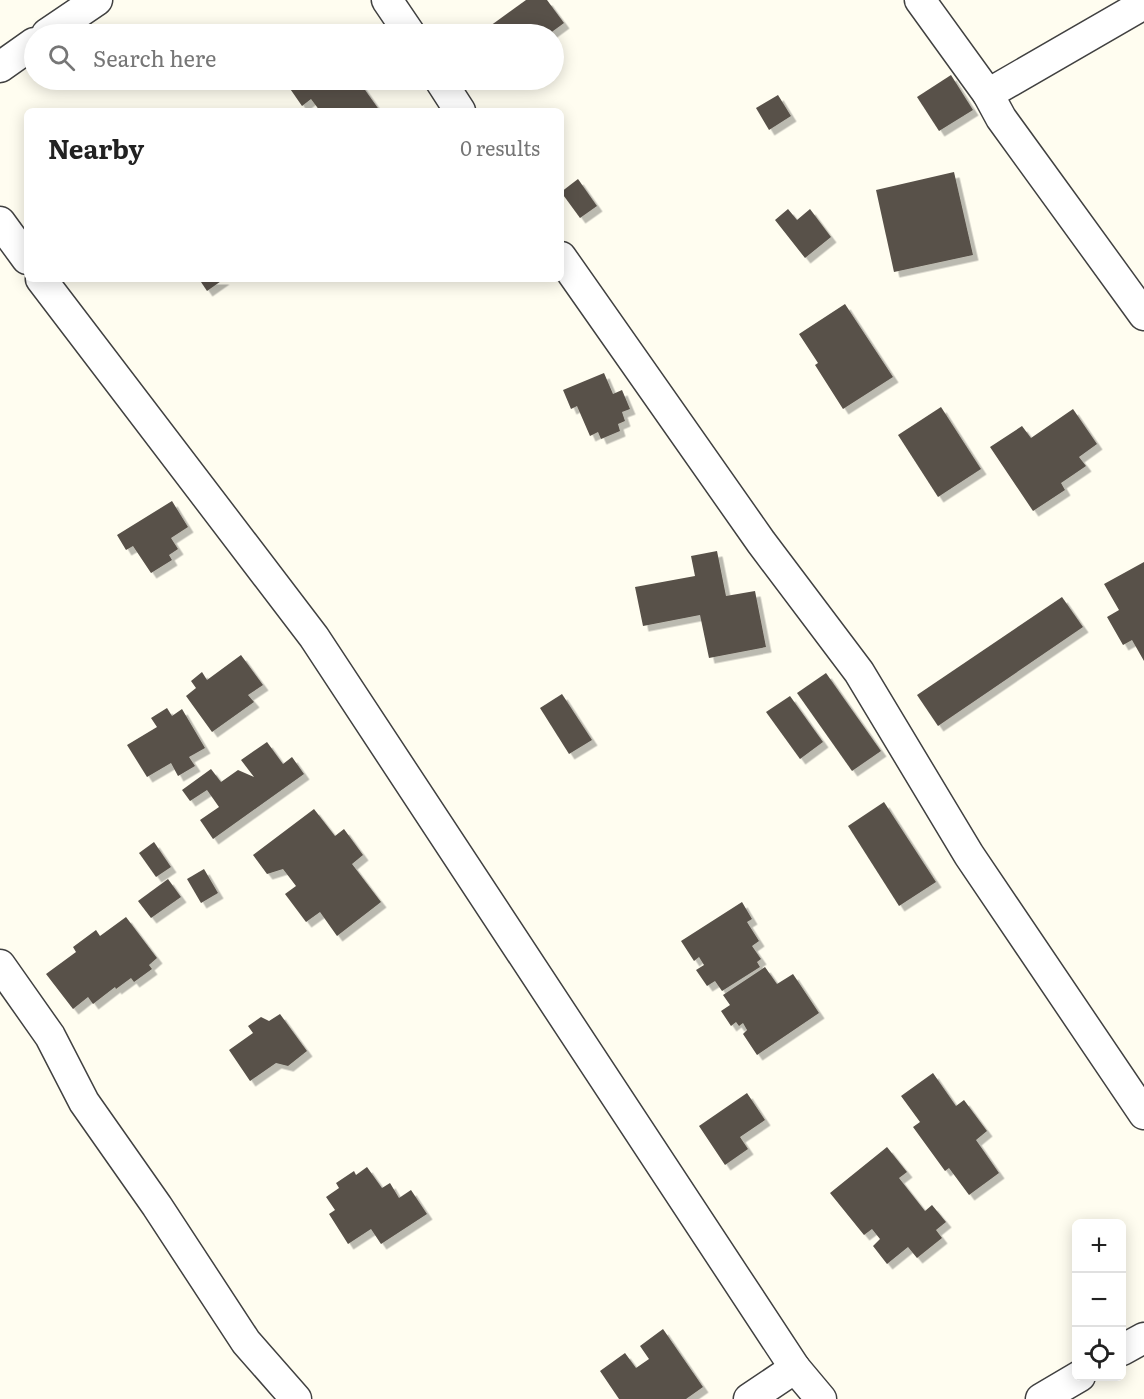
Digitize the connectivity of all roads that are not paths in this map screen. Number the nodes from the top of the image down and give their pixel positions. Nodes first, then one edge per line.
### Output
1 (97, 0) edge
2 (387, 0) edge
3 (920, 0) edge
4 (1144, 4) edge
5 (62, 24) edge
6 (403, 24) edge
7 (24, 50) edge
8 (0, 67) edge
9 (446, 90) edge
10 (987, 94) junction
11 (458, 108) edge
12 (0, 222) edge
13 (24, 255) edge
14 (564, 261) edge
15 (43, 282) edge
16 (1144, 315) edge
17 (0, 965) edge
18 (1144, 1114) edge
19 (1144, 1338) edge
20 (1126, 1348) edge
21 (795, 1368) junction
22 (1073, 1381) edge
23 (296, 1399) edge
24 (749, 1399) edge
25 (821, 1399) edge
26 (1041, 1399) edge

1 - 5 street
2 - 6 street
3 - 10 street
4 - 10 street
7 - 8 street
9 - 11 street
10 - 16 street
12 - 13 street
14 - 18 street
15 - 21 street
17 - 23 street
19 - 20 street
21 - 24 street
21 - 25 street
22 - 26 street

